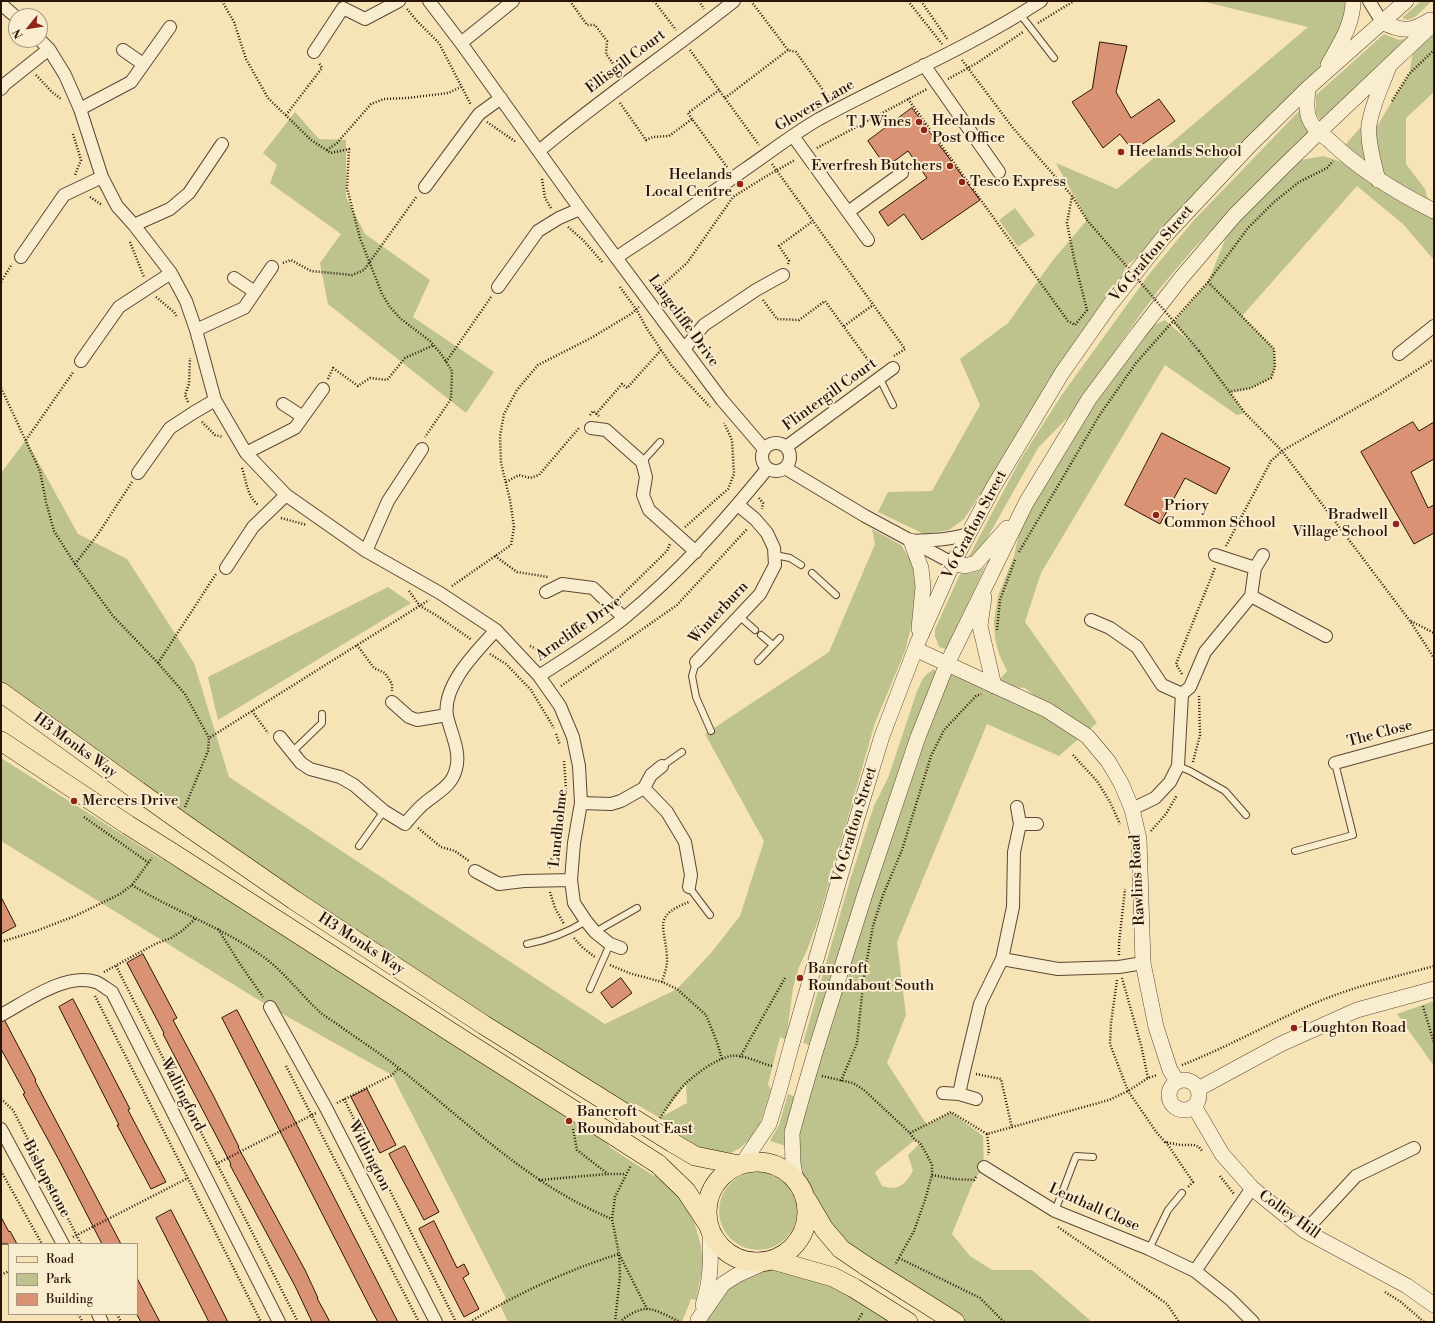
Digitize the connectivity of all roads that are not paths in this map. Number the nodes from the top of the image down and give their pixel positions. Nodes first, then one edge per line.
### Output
1 (398, 1) edge
2 (429, 1) edge
3 (513, 1) edge
4 (734, 1) edge
5 (1041, 1) edge
6 (1353, 1) edge
7 (1369, 1) edge
8 (1406, 1) edge
9 (1020, 14) junction
10 (1434, 18) edge
11 (1382, 22) junction
12 (1434, 23) edge
13 (170, 27) dead end
14 (461, 43) junction
15 (49, 49) joint
16 (123, 50) dead end
17 (314, 52) road end
18 (1054, 58) dead end
19 (143, 64) junction
20 (1390, 64) junction
21 (924, 65) junction
22 (1322, 75) junction
23 (1308, 88) junction
24 (1, 89) edge
25 (500, 98) junction
26 (80, 109) junction
27 (1319, 132) junction
28 (793, 136) junction
29 (222, 144) dead end
30 (539, 151) junction
31 (999, 172) dead end
32 (902, 174) dead end
33 (102, 177) junction
34 (1378, 180) junction
35 (425, 186) road end
36 (580, 209) junction
37 (1434, 211) edge
38 (848, 212) junction
39 (134, 225) junction
40 (868, 240) dead end
41 (20, 257) road end
42 (617, 257) junction
43 (272, 267) road end
44 (171, 273) junction
45 (783, 275) road end
46 (234, 278) dead end
47 (498, 287) road end
48 (255, 292) junction
49 (1434, 326) edge
50 (196, 330) junction
51 (684, 349) junction
52 (1399, 354) dead end
53 (81, 361) road end
54 (891, 364) road end
55 (880, 378) junction
56 (323, 389) road end
57 (215, 400) junction
58 (283, 404) dead end
59 (893, 405) dead end
60 (303, 417) junction
61 (587, 423) road end
62 (660, 442) dead end
63 (786, 447) junction
64 (422, 449) road end
65 (764, 449) junction
66 (246, 453) junction
67 (642, 462) junction
68 (785, 468) junction
69 (767, 469) junction
70 (138, 473) road end
71 (286, 495) junction
72 (1026, 503) junction
73 (738, 505) junction
74 (968, 534) junction
75 (911, 541) junction
76 (366, 551) junction
77 (696, 552) junction
78 (775, 555) junction
79 (1217, 555) road end
80 (1263, 555) dead end
81 (953, 563) junction
82 (801, 564) dead end
83 (226, 568) road end
84 (1255, 568) junction
85 (812, 573) dead end
86 (985, 586) junction
87 (546, 592) dead end
88 (836, 595) dead end
89 (1251, 596) junction
90 (739, 616) junction
91 (624, 618) junction
92 (1091, 620) dead end
93 (496, 630) junction
94 (755, 630) dead end
95 (761, 635) dead end
96 (1326, 636) dead end
97 (780, 638) dead end
98 (773, 646) junction
99 (917, 646) junction
100 (758, 661) dead end
101 (696, 662) joint
102 (947, 664) junction
103 (539, 676) junction
104 (994, 686) junction
105 (1186, 690) junction
106 (1, 692) edge
107 (392, 702) road end
108 (322, 714) dead end
109 (447, 714) junction
110 (711, 731) dead end
111 (1434, 736) edge
112 (280, 737) road end
113 (1, 741) edge
114 (292, 752) junction
115 (682, 752) dead end
116 (1335, 763) joint
117 (662, 766) joint
118 (1178, 766) junction
119 (644, 788) junction
120 (581, 803) junction
121 (1017, 807) dead end
122 (1132, 809) junction
123 (384, 811) junction
124 (1246, 815) dead end
125 (1020, 824) junction
126 (1037, 824) dead end
127 (359, 846) dead end
128 (1295, 851) dead end
129 (475, 871) road end
130 (570, 880) junction
131 (689, 887) joint
132 (637, 908) dead end
133 (710, 915) dead end
134 (586, 921) junction
135 (595, 932) junction
136 (527, 944) dead end
137 (615, 946) joint
138 (1002, 959) junction
139 (1143, 964) junction
140 (590, 989) dead end
141 (1434, 989) edge
142 (270, 1007) road end
143 (1, 1015) edge
144 (1173, 1076) junction
145 (1198, 1089) junction
146 (942, 1094) dead end
147 (959, 1094) junction
148 (976, 1099) dead end
149 (1194, 1106) junction
150 (1, 1129) edge
151 (1414, 1148) dead end
152 (1093, 1157) dead end
153 (740, 1164) junction
154 (984, 1167) dead end
155 (800, 1188) junction
156 (1252, 1188) junction
157 (1182, 1193) road end
158 (1055, 1211) junction
159 (709, 1228) junction
160 (1305, 1231) junction
161 (61, 1243) edge
162 (1149, 1249) junction
163 (769, 1261) junction
164 (1195, 1271) junction
165 (1434, 1305) edge
166 (698, 1321) edge
167 (280, 1322) edge
168 (436, 1322) edge
169 (908, 1322) edge
170 (955, 1322) edge
171 (1253, 1322) edge

1 - 17 street
2 - 14 street, Langcliffe Drive
3 - 14 street
4 - 30 street, Ellisgill Court
5 - 9 street, Glovers Lane
6 - 22 street
7 - 11 street
8 - 11 street, V6 Grafton Street
9 - 18 lane
9 - 21 street, Glovers Lane
10 - 11 street
11 - 22 street, V6 Grafton Street
12 - 20 street, V6 Grafton Street
13 - 19 street
14 - 25 street, Langcliffe Drive
15 - 24 street
15 - 26 street, Arncliffe Drive
16 - 19 street
19 - 26 street
20 - 27 street, V6 Grafton Street
20 - 34 street
21 - 28 street, Glovers Lane
21 - 31 street
22 - 23 street, V6 Grafton Street
23 - 27 street
23 - 74 street, V6 Grafton Street
25 - 30 street, Langcliffe Drive
25 - 35 street
26 - 33 street, Arncliffe Drive
27 - 34 street
27 - 72 street, V6 Grafton Street
28 - 38 street
28 - 42 street, Glovers Lane
29 - 39 street
30 - 36 street, Langcliffe Drive
32 - 38 street
33 - 39 street, Arncliffe Drive
33 - 41 street
34 - 37 street
36 - 42 street, Langcliffe Drive
36 - 47 street
38 - 40 street
39 - 44 street, Arncliffe Drive
42 - 51 street, Langcliffe Drive
43 - 48 street
44 - 50 street, Arncliffe Drive
44 - 53 street
45 - 51 street
46 - 48 street
48 - 50 street
49 - 52 street
50 - 57 street, Arncliffe Drive
51 - 65 street, Langcliffe Drive
54 - 55 street, Flintergill Court
55 - 59 lane
55 - 63 street, Flintergill Court
56 - 60 street
57 - 66 street, Arncliffe Drive
57 - 70 street
58 - 60 street
60 - 66 street
61 - 67 street
62 - 67 lane
63 - 65 street
63 - 68 street
64 - 76 street
65 - 69 street
66 - 71 street, Arncliffe Drive
67 - 77 street
68 - 69 street
68 - 75 street
69 - 73 street, Arncliffe Drive
71 - 76 street, Arncliffe Drive
71 - 83 street
72 - 81 street
72 - 86 street, V6 Grafton Street
73 - 77 street, Arncliffe Drive
73 - 78 street
74 - 75 street
74 - 81 street, V6 Grafton Street
75 - 81 street
75 - 99 street
76 - 93 street, Arncliffe Drive
77 - 91 street, Arncliffe Drive
78 - 82 lane
78 - 90 street, Winterburn
79 - 84 street
80 - 84 street
81 - 99 street, V6 Grafton Street
84 - 89 street
85 - 88 lane
86 - 102 street, V6 Grafton Street
86 - 104 street
87 - 91 street
89 - 96 street
89 - 105 street
90 - 94 lane
90 - 101 street, Winterburn
91 - 103 street, Arncliffe Drive
92 - 105 street
93 - 103 street, Arncliffe Drive
93 - 109 street
95 - 98 lane
97 - 98 lane
98 - 100 lane
99 - 102 street, Rawlins Road
99 - 153 street, V6 Grafton Street, bridge
101 - 110 lane
102 - 104 street, Rawlins Road
102 - 155 street, V6 Grafton Street, bridge
103 - 120 street, Lundholme
104 - 122 street, Rawlins Road
105 - 118 street
106 - 153 main road, H3 Monks Way, bridge
107 - 109 street
108 - 114 lane
109 - 123 street
111 - 116 street, The Close
112 - 114 street
113 - 159 main road, H3 Monks Way, bridge
114 - 123 street
115 - 117 lane
116 - 128 lane
117 - 119 street
118 - 122 street
118 - 124 lane
119 - 120 street
119 - 131 street
120 - 130 street, Lundholme
121 - 125 street
122 - 139 street, Rawlins Road
123 - 127 lane
125 - 126 street
125 - 138 street
129 - 130 street
130 - 134 street, Lundholme
131 - 133 lane
132 - 135 lane
134 - 135 street, Lundholme
134 - 136 lane
135 - 137 street, Lundholme
137 - 140 lane
138 - 139 street
138 - 147 street
139 - 144 street, Rawlins Road
141 - 145 street
142 - 168 street, Withington
143 - 167 street, Wallingford
144 - 145 street
144 - 149 street
145 - 149 street
146 - 147 street
147 - 148 street
149 - 156 street, Colley Hill
150 - 161 street, Bishopstone
151 - 160 street
152 - 158 lane
153 - 155 main road
153 - 159 main road
154 - 158 street, Lenthall Close
155 - 163 main road
155 - 170 main road, bridge
156 - 160 street, Colley Hill
156 - 164 street
157 - 162 lane
158 - 162 street, Lenthall Close
159 - 163 main road
159 - 166 street
160 - 165 street, Colley Hill
162 - 164 street, Lenthall Close
163 - 166 street
163 - 169 main road, bridge
164 - 171 street, Lenthall Close

